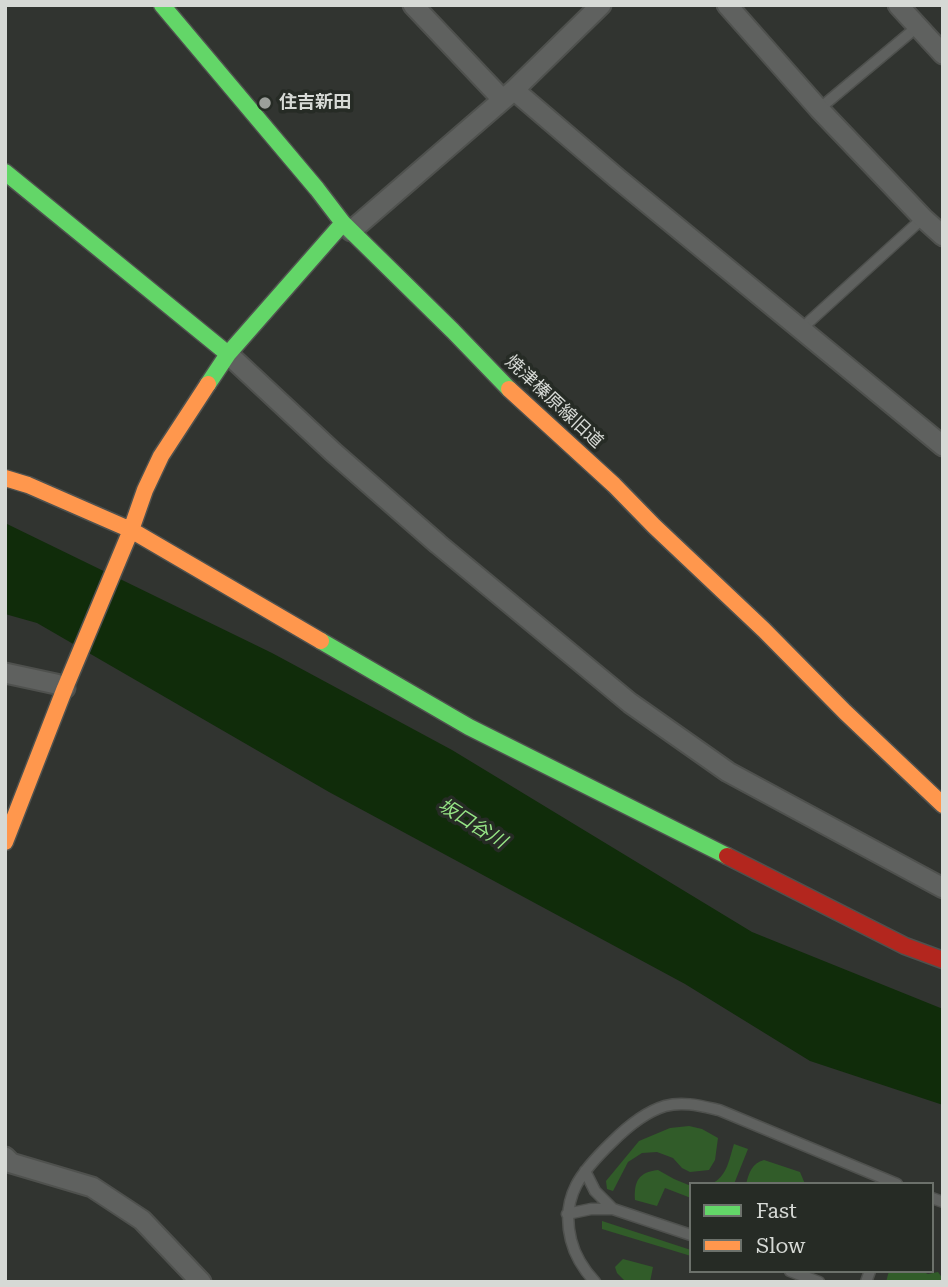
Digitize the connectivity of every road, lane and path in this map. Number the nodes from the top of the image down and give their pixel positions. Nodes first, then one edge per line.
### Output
1 (162, 5) edge
2 (413, 5) edge
3 (601, 5) edge
4 (727, 5) edge
5 (898, 5) edge
6 (917, 27) junction
7 (943, 54) edge
8 (508, 94) junction
9 (819, 109) junction
10 (5, 172) edge
11 (923, 218) junction
12 (347, 227) junction
13 (943, 236) edge
14 (800, 330) junction
15 (228, 354) junction
16 (943, 446) edge
17 (5, 478) edge
18 (131, 530) junction
19 (5, 673) edge
20 (67, 683) junction
21 (943, 805) edge
22 (5, 842) edge
23 (943, 888) edge
24 (943, 960) edge
25 (5, 1157) edge
26 (585, 1171) junction
27 (877, 1179) edge
28 (613, 1209) junction
29 (567, 1214) junction
30 (689, 1234) edge
31 (795, 1273) edge
32 (201, 1282) edge
33 (595, 1282) edge
34 (819, 1282) edge

1 - 12 street, 焼津榛原線旧道
2 - 8 street
3 - 8 street
4 - 9 street
5 - 6 street
6 - 7 street
6 - 9 lane
8 - 12 street
8 - 14 street
9 - 11 street
10 - 15 street
11 - 13 street
11 - 14 lane
12 - 15 street
12 - 21 street, 焼津榛原線旧道
14 - 16 street
15 - 18 street
15 - 23 street
17 - 18 street
18 - 20 street
18 - 24 street
19 - 20 street
20 - 22 street
25 - 32 street
26 - 27 lane
26 - 28 lane
26 - 29 lane
28 - 29 lane
28 - 30 lane
29 - 33 lane
31 - 34 lane

